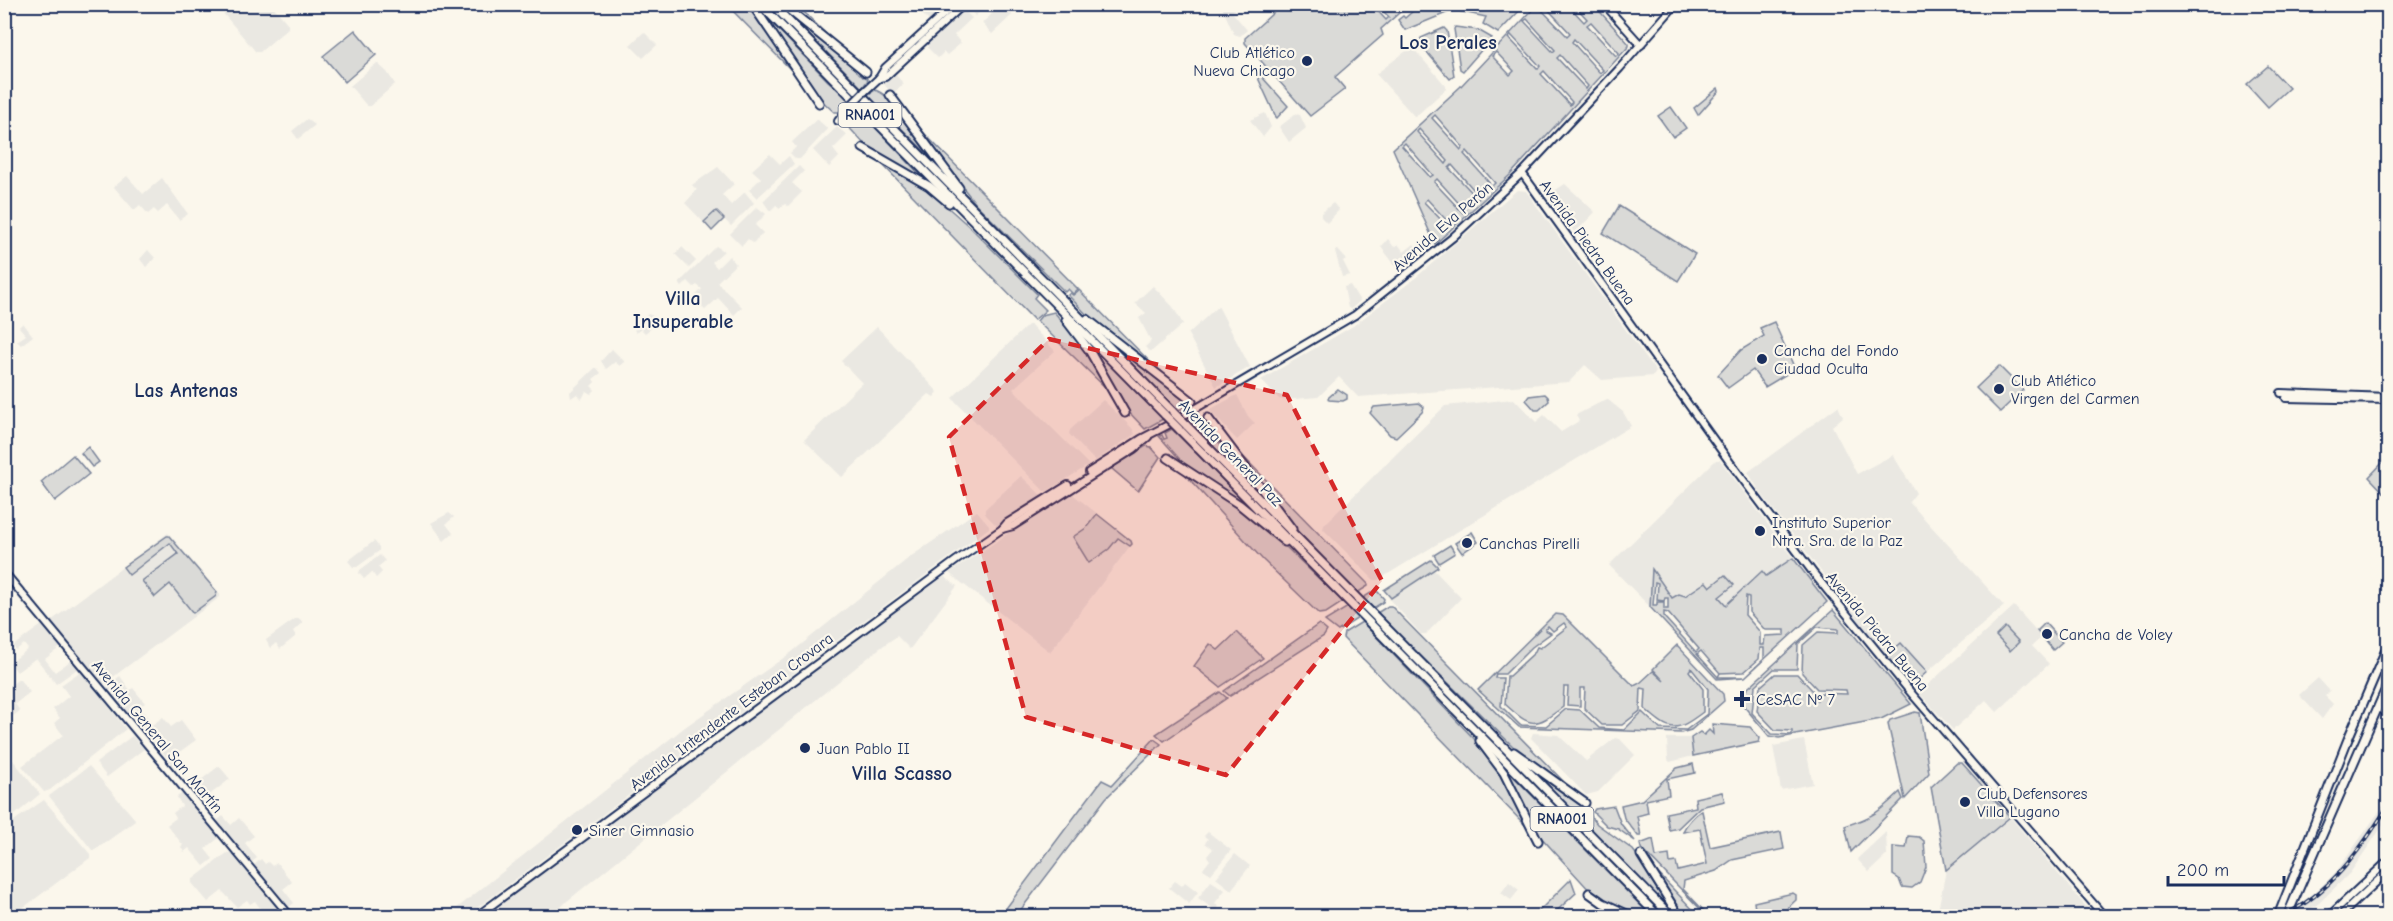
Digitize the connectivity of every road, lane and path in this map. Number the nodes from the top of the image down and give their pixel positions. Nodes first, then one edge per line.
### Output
1 (752, 4) edge
2 (760, 4) edge
3 (772, 4) edge
4 (782, 4) edge
5 (955, 4) edge
6 (964, 4) edge
7 (1604, 4) edge
8 (1676, 4) edge
9 (1641, 45) junction
10 (866, 72) dead end
11 (879, 78) junction
12 (890, 95) dead end
13 (819, 103) dead end
14 (838, 121) dead end
15 (863, 148) dead end
16 (1522, 173) junction
17 (988, 223) junction
18 (978, 226) junction
19 (1059, 295) junction
20 (1052, 301) junction
21 (2284, 396) dead end
22 (2388, 398) edge
23 (1192, 401) dead end
24 (1125, 413) dead end
25 (1169, 413) junction
26 (1183, 416) dead end
27 (1208, 418) dead end
28 (1168, 425) dead end
29 (1183, 427) junction
30 (1168, 458) dead end
31 (1310, 552) junction
32 (4, 572) edge
33 (1321, 573) junction
34 (1348, 595) junction
35 (1371, 619) junction
36 (2388, 645) edge
37 (2388, 684) edge
38 (1466, 722) junction
39 (1486, 729) junction
40 (1585, 803) dead end
41 (1538, 841) dead end
42 (1641, 855) dead end
43 (2388, 861) edge
44 (2388, 871) edge
45 (1589, 893) dead end
46 (290, 916) edge
47 (477, 916) edge
48 (1631, 916) edge
49 (1658, 916) edge
50 (1671, 916) edge
51 (1679, 916) edge
52 (2104, 916) edge
53 (2278, 916) edge
54 (2287, 916) edge
55 (2329, 916) edge
56 (2340, 916) edge

1 - 13 highway
2 - 18 highway, Avenida General Paz / RNA001
3 - 17 highway, Avenida General Paz / RNA001
4 - 10 highway
5 - 11 main road
6 - 11 main road
7 - 9 main road
8 - 9 main road, Avenida Eva Perón
9 - 16 main road, Avenida Eva Perón
11 - 14 main road, bridge
12 - 17 highway
15 - 18 highway
16 - 26 main road, Avenida Eva Perón
16 - 52 main road, Avenida Piedra Buena
17 - 19 highway, Avenida General Paz / RNA001
18 - 20 highway, Avenida General Paz / RNA001
19 - 23 highway
19 - 25 highway, Avenida General Paz / RNA001
20 - 24 highway
20 - 25 highway, Avenida General Paz / RNA001
21 - 22 main road
25 - 29 highway, Avenida General Paz / RNA001, bridge
27 - 31 highway
28 - 47 main road, Avenida Intendente Esteban Crovara
29 - 31 highway, Avenida General Paz / RNA001
29 - 33 highway, Avenida General Paz / RNA001
30 - 33 highway
31 - 34 highway, Avenida General Paz / RNA001
32 - 46 main road, Avenida General San Martín
33 - 34 highway, Avenida General Paz / RNA001
34 - 35 highway, Avenida General Paz / RNA001
35 - 38 highway, Avenida General Paz / RNA001
35 - 39 highway, Avenida General Paz / RNA001
36 - 53 highway
37 - 54 highway
38 - 41 highway
38 - 49 highway, Avenida General Paz / RNA001
39 - 40 highway
39 - 50 highway, Avenida General Paz / RNA001
42 - 51 highway
43 - 55 main road
44 - 56 main road
45 - 48 highway

